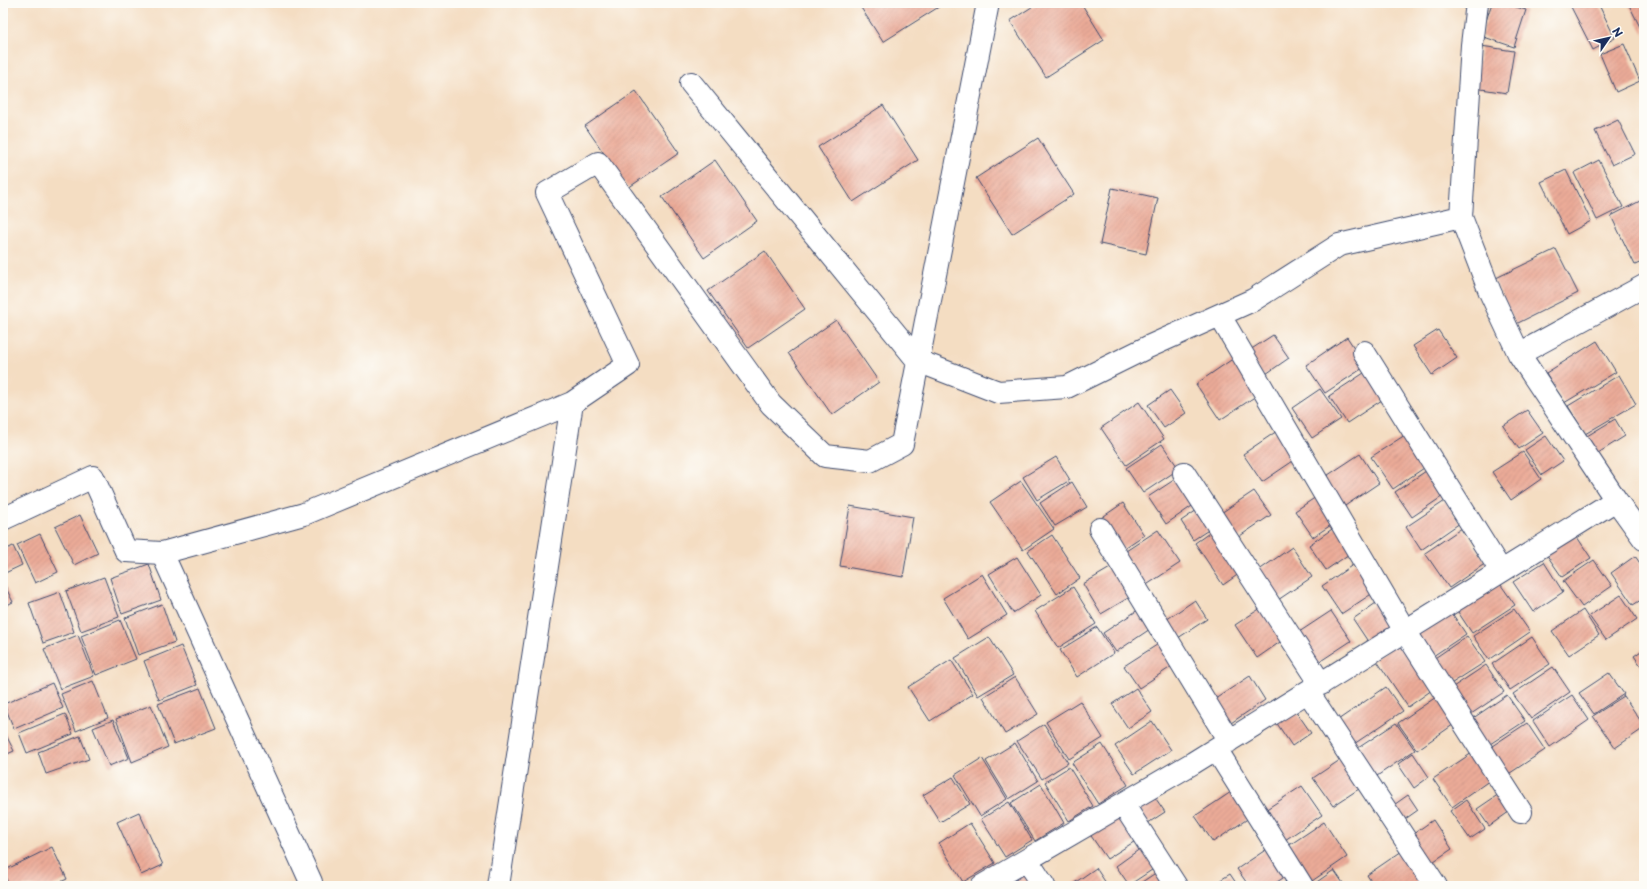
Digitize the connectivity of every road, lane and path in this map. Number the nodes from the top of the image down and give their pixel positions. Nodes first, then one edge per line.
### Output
1 (988, 3) edge
2 (1477, 3) edge
3 (691, 83) dead end
4 (1461, 217) junction
5 (1644, 286) edge
6 (1220, 316) junction
7 (1364, 352) dead end
8 (1519, 354) junction
9 (918, 362) junction
10 (572, 403) junction
11 (1184, 473) dead end
12 (1616, 500) junction
13 (3, 519) edge
14 (1100, 528) dead end
15 (1644, 539) edge
16 (162, 553) junction
17 (1501, 571) junction
18 (1405, 631) junction
19 (1314, 688) junction
20 (1223, 745) junction
21 (1124, 804) junction
22 (1521, 812) dead end
23 (1027, 860) junction
24 (311, 882) dead end
25 (498, 886) edge
26 (982, 886) edge
27 (1044, 886) edge
28 (1176, 886) edge
29 (1302, 886) edge
30 (1436, 886) edge

1 - 9 street
2 - 4 street
3 - 9 street
4 - 6 street
4 - 8 street
5 - 8 street
6 - 9 street
6 - 18 street
7 - 17 street
8 - 12 street
9 - 10 street
10 - 16 street
10 - 25 street
11 - 19 street
12 - 15 street
12 - 17 street
13 - 16 street
14 - 20 street
16 - 24 street
17 - 18 street
18 - 19 street
18 - 22 street
19 - 20 street
19 - 30 street
20 - 21 street
20 - 29 street
21 - 23 street
21 - 28 street
23 - 26 street
23 - 27 street

